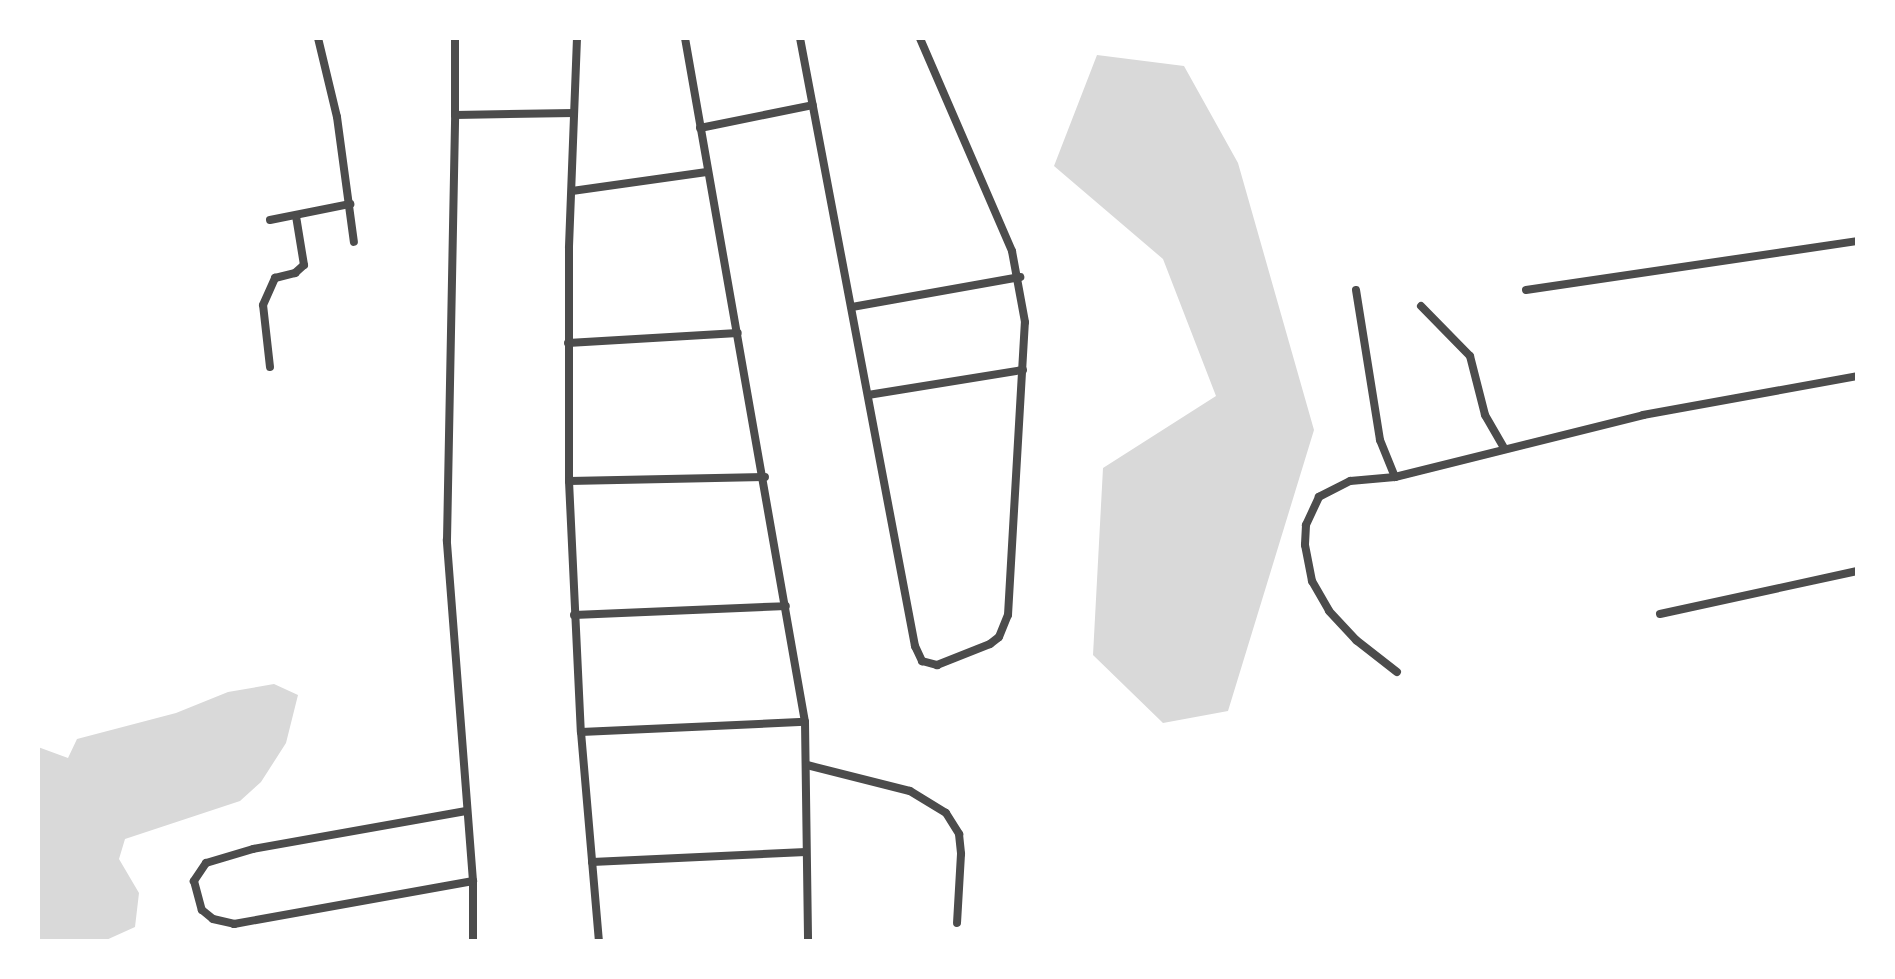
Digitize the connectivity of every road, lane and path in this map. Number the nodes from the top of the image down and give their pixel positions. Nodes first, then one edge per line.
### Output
1 (318, 38) edge
2 (455, 38) edge
3 (577, 38) edge
4 (685, 38) edge
5 (800, 38) edge
6 (920, 38) edge
7 (813, 105) junction
8 (574, 113) junction
9 (454, 115) junction
10 (700, 128) junction
11 (707, 172) junction
12 (572, 191) junction
13 (350, 204) junction
14 (296, 216) junction
15 (270, 220) dead end
16 (1858, 241) edge
17 (354, 242) dead end
18 (1020, 278) junction
19 (1356, 290) dead end
20 (1526, 290) dead end
21 (1421, 306) dead end
22 (852, 307) junction
23 (738, 333) junction
24 (568, 343) junction
25 (270, 367) dead end
26 (1023, 370) junction
27 (1858, 376) edge
28 (868, 395) junction
29 (1506, 449) junction
30 (765, 477) junction
31 (1395, 477) junction
32 (569, 482) junction
33 (1858, 572) edge
34 (786, 606) junction
35 (1660, 614) dead end
36 (574, 615) junction
37 (1397, 672) dead end
38 (804, 722) junction
39 (581, 732) junction
40 (807, 765) junction
41 (466, 811) junction
42 (806, 852) junction
43 (592, 862) junction
44 (473, 881) junction
45 (958, 923) dead end
46 (473, 942) edge
47 (599, 942) edge
48 (808, 942) edge

1 - 13 street
2 - 9 street
3 - 8 street
4 - 10 street
5 - 7 street
6 - 18 street
7 - 10 street
7 - 22 street
8 - 9 street
8 - 12 street
9 - 41 street
10 - 11 street
11 - 12 street
11 - 23 street
12 - 24 street
13 - 14 street
13 - 17 street
14 - 15 street
14 - 25 street
16 - 20 street
18 - 22 street
18 - 26 street
19 - 31 street
21 - 29 street
22 - 28 street
23 - 24 street
23 - 30 street
24 - 32 street
26 - 28 street
26 - 28 street
27 - 29 street
29 - 31 street
30 - 32 street
30 - 34 street
31 - 37 street
32 - 36 street
33 - 35 street
34 - 36 street
34 - 38 street
36 - 39 street
38 - 39 street
38 - 40 street
39 - 43 street
40 - 42 street
40 - 45 street
41 - 44 street
41 - 44 street
42 - 43 street
42 - 48 street
43 - 47 street
44 - 46 street

